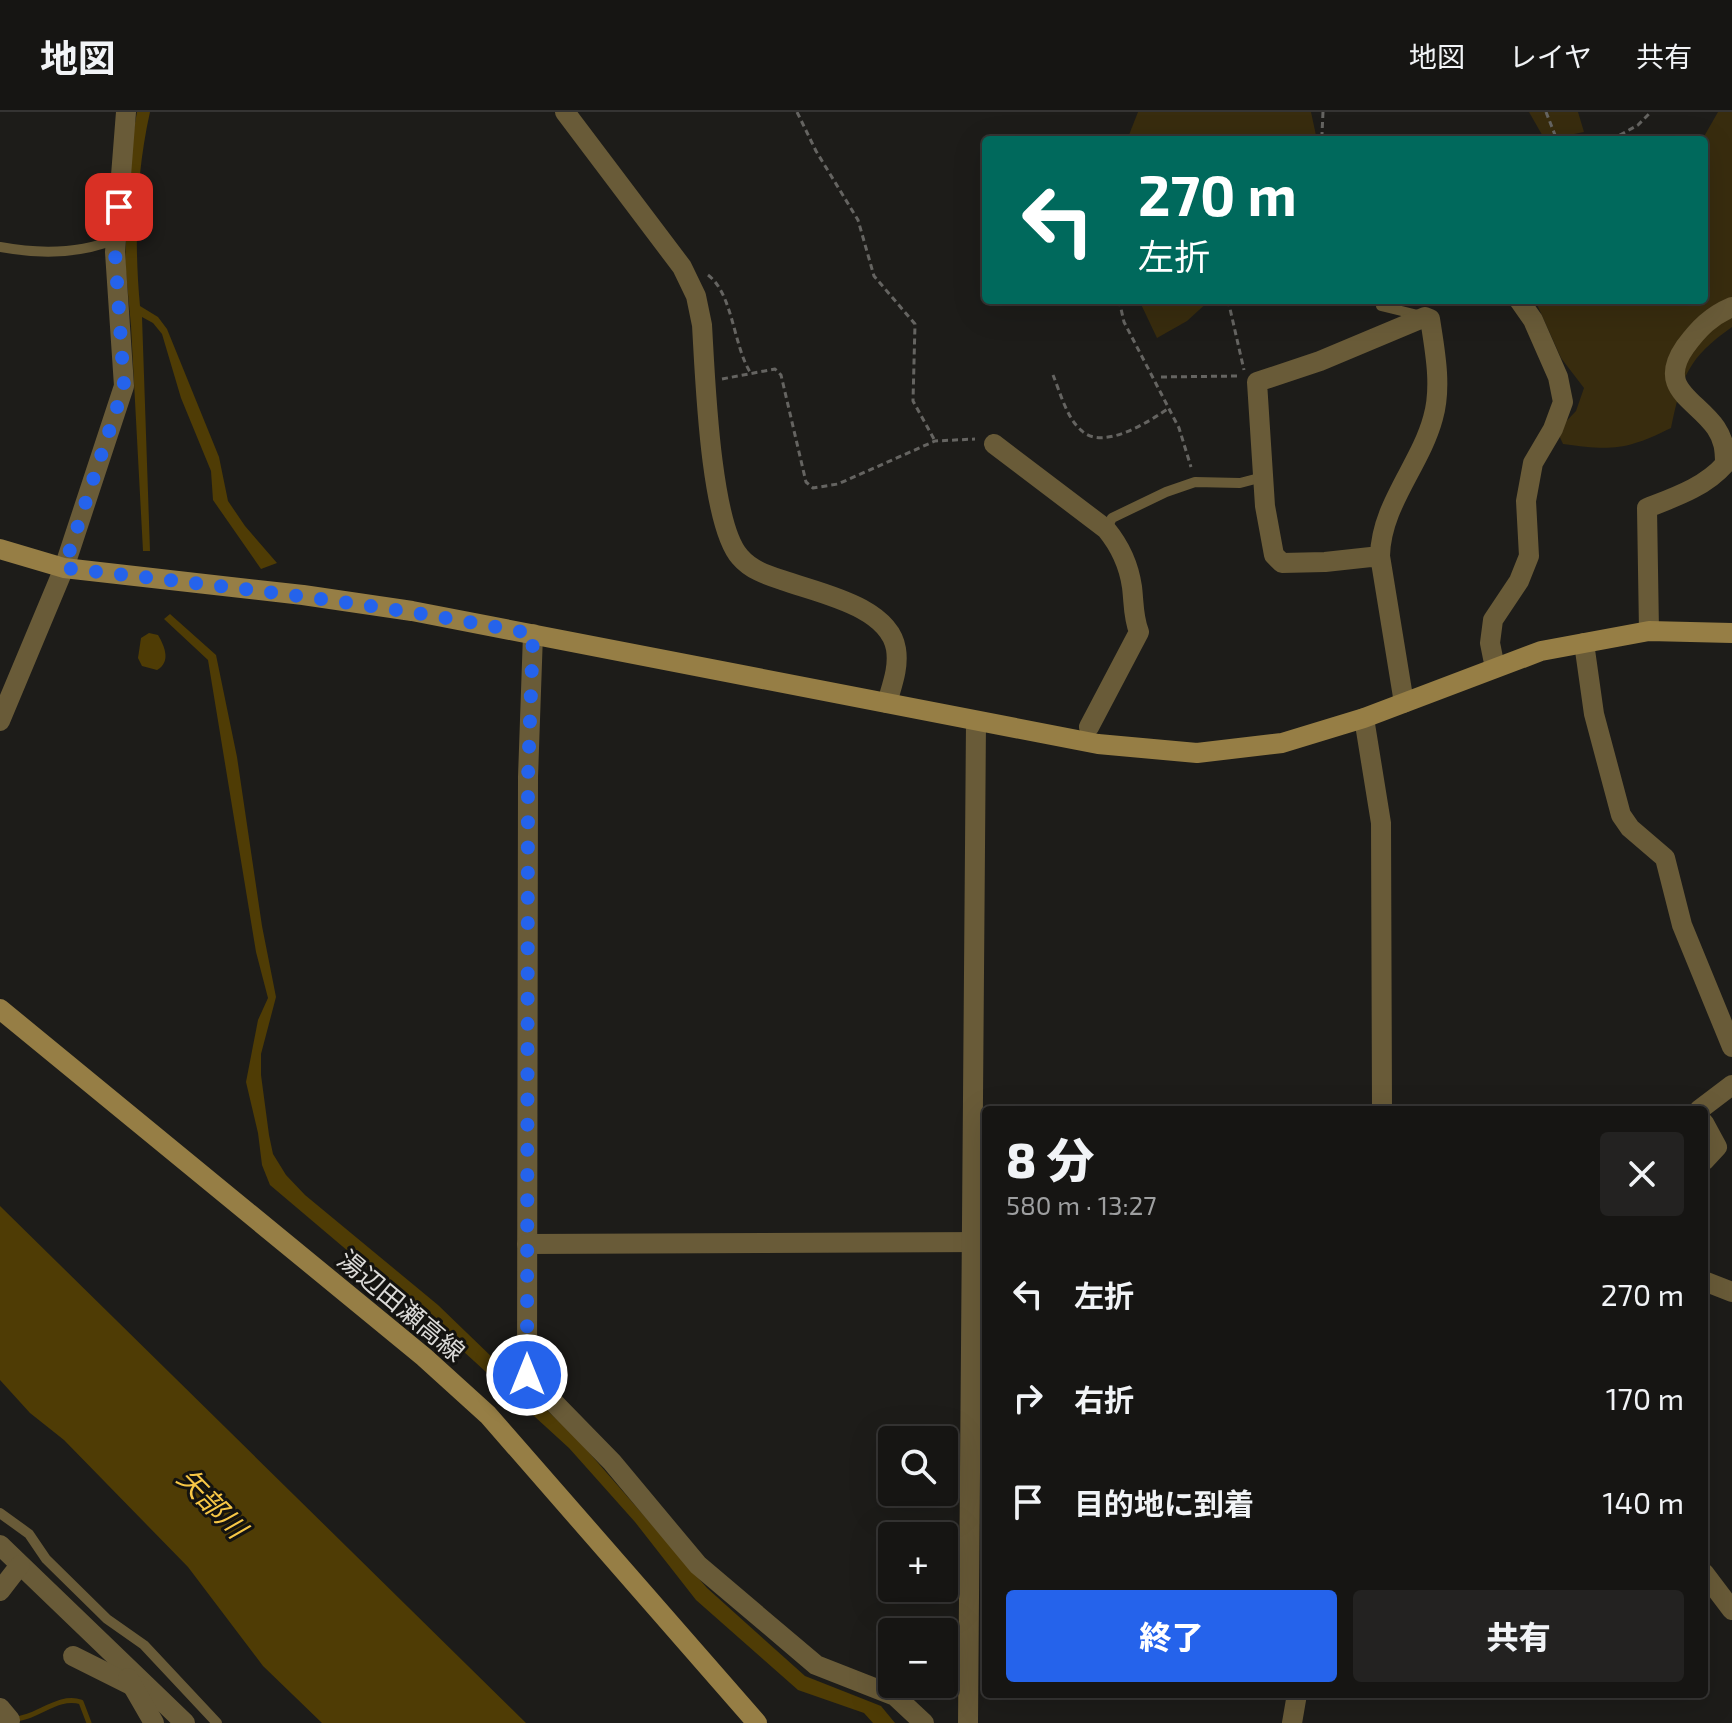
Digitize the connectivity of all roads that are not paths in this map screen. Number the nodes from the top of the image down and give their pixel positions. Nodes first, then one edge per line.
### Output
1 (126, 112) edge
2 (565, 112) edge
3 (116, 239) junction
4 (0, 247) edge
5 (1522, 304) edge
6 (1381, 306) dead end
7 (1732, 307) edge
8 (1425, 317) junction
9 (994, 444) road end
10 (1263, 477) junction
11 (1106, 529) junction
12 (0, 549) edge
13 (1380, 556) junction
14 (64, 568) junction
15 (1649, 631) junction
16 (1732, 633) edge
17 (533, 634) junction
18 (1584, 643) junction
19 (1495, 668) junction
20 (887, 703) junction
21 (1404, 703) junction
22 (1364, 718) junction
23 (0, 721) edge
24 (976, 722) junction
25 (1089, 727) dead end
26 (0, 1009) edge
27 (1732, 1047) edge
28 (1732, 1085) edge
29 (1382, 1106) edge
30 (1704, 1106) edge
31 (1708, 1130) edge
32 (1708, 1157) edge
33 (980, 1242) edge
34 (527, 1244) junction
35 (1708, 1283) edge
36 (1732, 1292) edge
37 (0, 1513) edge
38 (0, 1545) edge
39 (12, 1567) edge
40 (1708, 1582) edge
41 (0, 1591) edge
42 (1732, 1610) edge
43 (73, 1656) dead end
44 (140, 1688) junction
45 (1296, 1698) edge
46 (154, 1723) edge
47 (185, 1723) edge
48 (217, 1723) edge
49 (757, 1723) edge
50 (924, 1723) edge
51 (968, 1723) edge
52 (1292, 1723) edge

1 - 3 street
2 - 20 street
3 - 4 lane
3 - 14 street
5 - 19 street
6 - 8 lane
7 - 15 street
8 - 10 street
8 - 13 street
9 - 11 street
10 - 11 lane
10 - 13 street
11 - 25 street
12 - 14 street
13 - 21 street
14 - 17 street
14 - 23 street
15 - 16 street
15 - 18 street
17 - 20 street
17 - 34 street
18 - 19 street
18 - 27 street
19 - 21 street
20 - 24 street
21 - 22 street
22 - 24 street
22 - 29 street
24 - 33 street
26 - 49 street, 湯辺田瀬高線
28 - 30 street
31 - 32 street
33 - 34 street
33 - 51 street
34 - 50 street
35 - 36 street
37 - 48 lane
38 - 39 street
39 - 41 street
39 - 44 street
40 - 42 street
43 - 44 street
44 - 46 street
44 - 47 street
45 - 52 street

